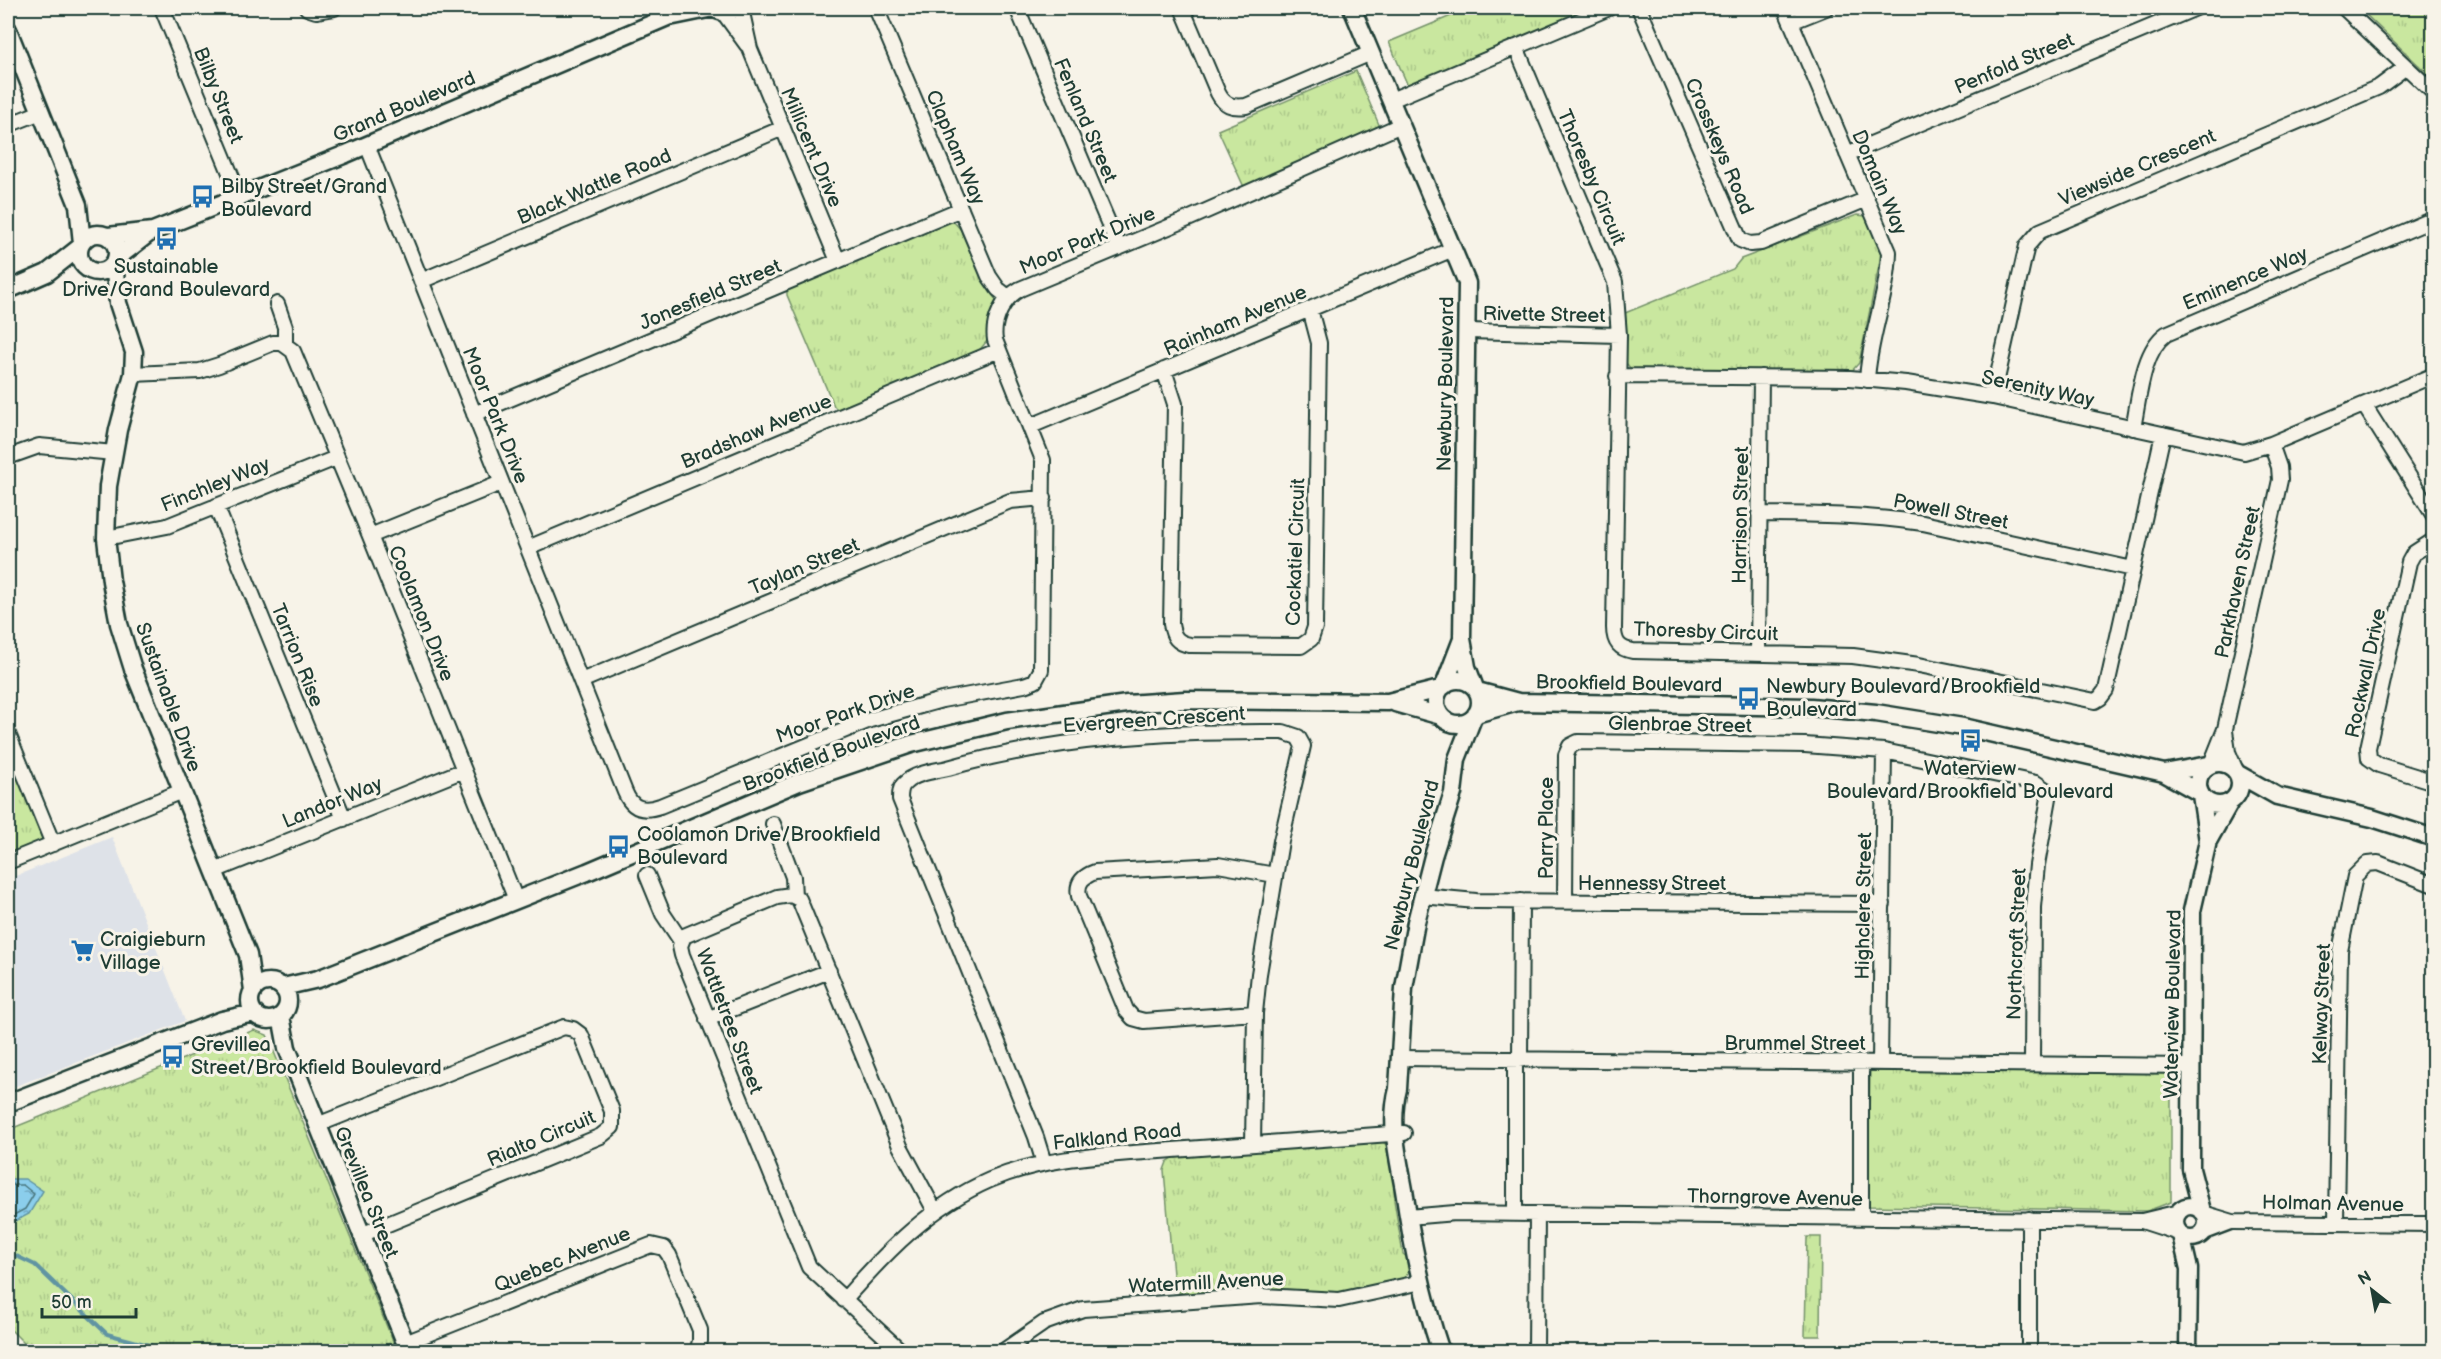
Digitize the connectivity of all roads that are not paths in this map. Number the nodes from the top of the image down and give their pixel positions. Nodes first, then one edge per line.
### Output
1 (162, 8) edge
2 (307, 8) edge
3 (334, 8) edge
4 (726, 8) edge
5 (876, 8) edge
6 (1017, 8) edge
7 (1182, 8) edge
8 (1352, 8) edge
9 (1609, 8) edge
10 (1639, 8) edge
11 (1785, 8) edge
12 (1826, 8) edge
13 (2196, 8) edge
14 (2344, 8) edge
15 (677, 12) edge
16 (1791, 22) junction
17 (8, 30) edge
18 (1516, 47) junction
19 (1371, 53) junction
20 (2406, 67) junction
21 (2433, 93) edge
22 (1391, 100) junction
23 (41, 112) junction
24 (8, 125) edge
25 (1401, 125) junction
26 (783, 128) junction
27 (367, 145) junction
28 (1847, 154) junction
29 (240, 197) junction
30 (1867, 199) junction
31 (78, 205) junction
32 (961, 209) junction
33 (2433, 219) edge
34 (153, 231) junction
35 (104, 235) junction
36 (81, 245) junction
37 (1119, 248) junction
38 (1453, 249) junction
39 (116, 261) junction
40 (838, 261) junction
41 (90, 270) junction
42 (47, 273) junction
43 (421, 281) junction
44 (8, 290) edge
45 (1008, 297) junction
46 (118, 303) junction
47 (277, 304) dead end
48 (1310, 309) junction
49 (1468, 331) junction
50 (1618, 335) junction
51 (285, 344) junction
52 (999, 350) junction
53 (1164, 370) junction
54 (133, 374) junction
55 (2433, 375) edge
56 (1617, 376) junction
57 (1761, 377) junction
58 (1867, 380) junction
59 (1993, 397) junction
60 (2364, 405) junction
61 (474, 414) junction
62 (1031, 426) junction
63 (2133, 428) junction
64 (2163, 435) junction
65 (2271, 444) junction
66 (114, 453) junction
67 (8, 457) edge
68 (336, 458) junction
69 (501, 483) junction
70 (1044, 498) junction
71 (216, 506) junction
72 (1759, 514) junction
73 (2433, 516) edge
74 (370, 536) junction
75 (106, 538) junction
76 (2433, 540) edge
77 (528, 548) junction
78 (2133, 569) junction
79 (1462, 639) junction
80 (1758, 653) junction
81 (581, 681) junction
82 (1442, 687) junction
83 (1476, 690) junction
84 (1388, 702) junction
85 (1518, 702) junction
86 (1474, 716) junction
87 (1444, 718) junction
88 (2225, 729) junction
89 (8, 734) edge
90 (1884, 751) junction
91 (1566, 755) joint
92 (1458, 759) junction
93 (2210, 765) junction
94 (464, 770) junction
95 (2164, 773) junction
96 (2237, 773) junction
97 (2433, 782) edge
98 (2046, 790) joint
99 (182, 791) junction
100 (2200, 794) junction
101 (2277, 796) junction
102 (2231, 801) junction
103 (344, 819) junction
104 (773, 824) dead end
105 (2433, 838) edge
106 (2208, 841) junction
107 (53, 844) junction
108 (8, 862) edge
109 (214, 871) junction
110 (647, 875) dead end
111 (1275, 875) junction
112 (2433, 885) edge
113 (794, 896) junction
114 (1422, 896) junction
115 (516, 900) junction
116 (1521, 901) junction
117 (1565, 901) junction
118 (1882, 904) junction
119 (681, 941) junction
120 (829, 971) junction
121 (268, 1001) junction
122 (1255, 1013) junction
123 (707, 1019) junction
124 (1399, 1058) junction
125 (1518, 1060) junction
126 (1862, 1063) junction
127 (1880, 1063) junction
128 (2032, 1065) junction
129 (2191, 1066) junction
130 (8, 1103) edge
131 (317, 1125) junction
132 (1400, 1134) junction
133 (1253, 1144) junction
134 (1044, 1163) junction
135 (2191, 1169) junction
136 (934, 1211) junction
137 (2180, 1211) junction
138 (2203, 1212) junction
139 (1515, 1214) junction
140 (1537, 1214) junction
141 (1408, 1217) junction
142 (1861, 1218) junction
143 (2030, 1219) junction
144 (2142, 1221) junction
145 (2233, 1222) junction
146 (2336, 1223) junction
147 (2433, 1224) edge
148 (2180, 1234) junction
149 (2201, 1234) junction
150 (361, 1235) junction
151 (2189, 1269) junction
152 (1422, 1282) junction
153 (844, 1300) junction
154 (407, 1347) edge
155 (697, 1352) edge
156 (902, 1352) edge
157 (1002, 1352) edge
158 (1442, 1352) edge
159 (1536, 1352) edge
160 (2029, 1352) edge
161 (2188, 1352) edge

1 - 29 street, Bilby Street
2 - 3 street
4 - 15 street, Grand Boulevard
4 - 26 street, Millicent Drive
5 - 32 street, Clapham Way
6 - 37 street, Fenland Street
7 - 19 street
8 - 19 street, Newbury Boulevard
9 - 18 street
10 - 30 street, Crosskeys Road
11 - 16 street, Domain Way
12 - 16 street
13 - 28 street, Penfold Street
14 - 20 street
15 - 27 street, Grand Boulevard
16 - 28 street, Domain Way
17 - 23 street
18 - 22 street
18 - 50 street, Thoresby Circuit
19 - 22 street, Newbury Boulevard
20 - 21 street
20 - 59 street, Viewside Crescent
22 - 25 street, Newbury Boulevard
23 - 24 street
23 - 31 street
25 - 37 street, Moor Park Drive
25 - 38 street, Newbury Boulevard
26 - 40 street, Millicent Drive
26 - 43 street, Black Wattle Road
27 - 29 street, Grand Boulevard
27 - 43 street, Moor Park Drive
28 - 30 street, Domain Way
29 - 34 street, Grand Boulevard
30 - 58 street, Domain Way
31 - 35 street
31 - 36 street
32 - 40 street, Jonesfield Street
32 - 45 street, Clapham Way
33 - 63 street, Eminence Way
34 - 35 street, Grand Boulevard
34 - 39 street, Grand Boulevard
35 - 36 street
35 - 39 street
36 - 41 street
36 - 42 street
37 - 45 street, Moor Park Drive
38 - 48 street, Rainham Avenue
38 - 49 street, Newbury Boulevard
39 - 41 street
39 - 46 street, Sustainable Drive
40 - 61 street, Jonesfield Street
41 - 42 street
41 - 46 street, Sustainable Drive
42 - 44 street
43 - 61 street, Moor Park Drive
45 - 52 street, Moor Park Drive
46 - 54 street, Sustainable Drive
47 - 51 street, Coolamon Drive
48 - 53 street, Rainham Avenue
48 - 53 street, Cockatiel Circuit
49 - 50 street, Rivette Street
49 - 79 street, Newbury Boulevard
50 - 56 street, Thoresby Circuit
51 - 54 street
51 - 68 street, Coolamon Drive
52 - 62 street, Moor Park Drive
52 - 77 street, Bradshaw Avenue
53 - 62 street, Rainham Avenue
54 - 66 street, Sustainable Drive
55 - 60 street, Serenity Way
56 - 57 street, Serenity Way
56 - 80 street, Thoresby Circuit
57 - 58 street, Serenity Way
57 - 72 street, Harrison Street
58 - 59 street, Serenity Way
59 - 63 street, Serenity Way
60 - 65 street, Serenity Way
60 - 73 street
61 - 69 street, Moor Park Drive
62 - 70 street, Moor Park Drive
63 - 64 street, Serenity Way
64 - 65 street, Serenity Way
64 - 78 street, Thoresby Circuit
65 - 88 street, Parkhaven Street
66 - 67 street
66 - 75 street, Sustainable Drive
68 - 71 street, Finchley Way
68 - 74 street, Coolamon Drive
69 - 74 street
69 - 77 street, Moor Park Drive
70 - 81 street, Taylan Street
70 - 81 street, Moor Park Drive
71 - 75 street, Finchley Way
71 - 103 street, Tarrion Rise
72 - 78 street, Powell Street
72 - 80 street, Harrison Street
74 - 94 street, Coolamon Drive
75 - 99 street, Sustainable Drive
76 - 97 street, Rockwall Drive
77 - 81 street, Moor Park Drive
78 - 80 street, Thoresby Circuit
79 - 82 street, Newbury Boulevard
79 - 83 street, Newbury Boulevard
82 - 83 street
82 - 84 street, Brookfield Boulevard
82 - 87 street
83 - 85 street, Brookfield Boulevard
83 - 86 street
84 - 87 street, Brookfield Boulevard
84 - 115 street, Brookfield Boulevard
85 - 86 street, Brookfield Boulevard
85 - 95 street, Brookfield Boulevard
86 - 87 street
86 - 92 street, Newbury Boulevard
87 - 92 street, Newbury Boulevard
88 - 93 street, Parkhaven Street
88 - 96 street, Parkhaven Street
89 - 107 street
90 - 91 street, Glenbrae Street
90 - 98 street, Glenbrae Street
90 - 118 street, Highclere Street
91 - 117 street, Parry Place
92 - 114 street, Newbury Boulevard
93 - 95 street, Brookfield Boulevard
93 - 96 street
93 - 100 street
94 - 103 street, Landor Way
94 - 115 street, Coolamon Drive
95 - 100 street, Brookfield Boulevard
96 - 101 street
96 - 102 street
98 - 128 street, Northcroft Street
99 - 107 street
99 - 109 street, Sustainable Drive
100 - 102 street
100 - 106 street, Waterview Boulevard
101 - 102 street
101 - 105 street
102 - 106 street, Waterview Boulevard
103 - 109 street, Landor Way
104 - 113 street
106 - 129 street, Waterview Boulevard
107 - 108 street
109 - 121 street, Sustainable Drive
110 - 119 street
111 - 122 street, Evergreen Crescent
111 - 122 street
111 - 134 street, Evergreen Crescent
112 - 146 street, Kelway Street
113 - 119 street, Wattletree Street
113 - 120 street
114 - 116 street, Hennessy Street
114 - 124 street, Newbury Boulevard
115 - 121 street, Brookfield Boulevard
116 - 117 street, Hennessy Street
116 - 125 street
117 - 118 street, Hennessy Street
118 - 127 street, Highclere Street
119 - 123 street, Wattletree Street
120 - 123 street
120 - 136 street
121 - 130 street, Brookfield Boulevard
121 - 131 street, Grevillea Street
122 - 133 street, Evergreen Crescent
123 - 153 street, Wattletree Street
124 - 125 street, Brummel Street
124 - 132 street, Newbury Boulevard
125 - 126 street, Brummel Street
125 - 139 street
126 - 127 street, Brummel Street
126 - 142 street
127 - 128 street, Brummel Street
128 - 129 street, Brummel Street
129 - 135 street, Waterview Boulevard
131 - 150 street, Grevillea Street
131 - 150 street, Rialto Circuit
132 - 133 street, Falkland Road
132 - 141 street, Newbury Boulevard
133 - 134 street, Falkland Road
134 - 136 street, Falkland Road
135 - 137 street, Waterview Boulevard
135 - 138 street, Waterview Boulevard
136 - 153 street, Falkland Road
137 - 138 street
137 - 144 street, Thorngrove Avenue
137 - 148 street
138 - 145 street, Holman Avenue
138 - 149 street
139 - 140 street, Thorngrove Avenue
139 - 141 street, Thorngrove Avenue
140 - 142 street, Thorngrove Avenue
140 - 159 street
141 - 152 street, Newbury Boulevard
142 - 143 street, Thorngrove Avenue
143 - 144 street, Thorngrove Avenue
143 - 160 street
144 - 148 street, Thorngrove Avenue
145 - 146 street, Holman Avenue
145 - 149 street, Holman Avenue
146 - 147 street, Holman Avenue
148 - 149 street
148 - 151 street
149 - 151 street
150 - 154 street, Grevillea Street
151 - 161 street
152 - 157 street, Watermill Avenue
152 - 158 street, Newbury Boulevard
153 - 156 street, Wattletree Street
154 - 155 street, Quebec Avenue

